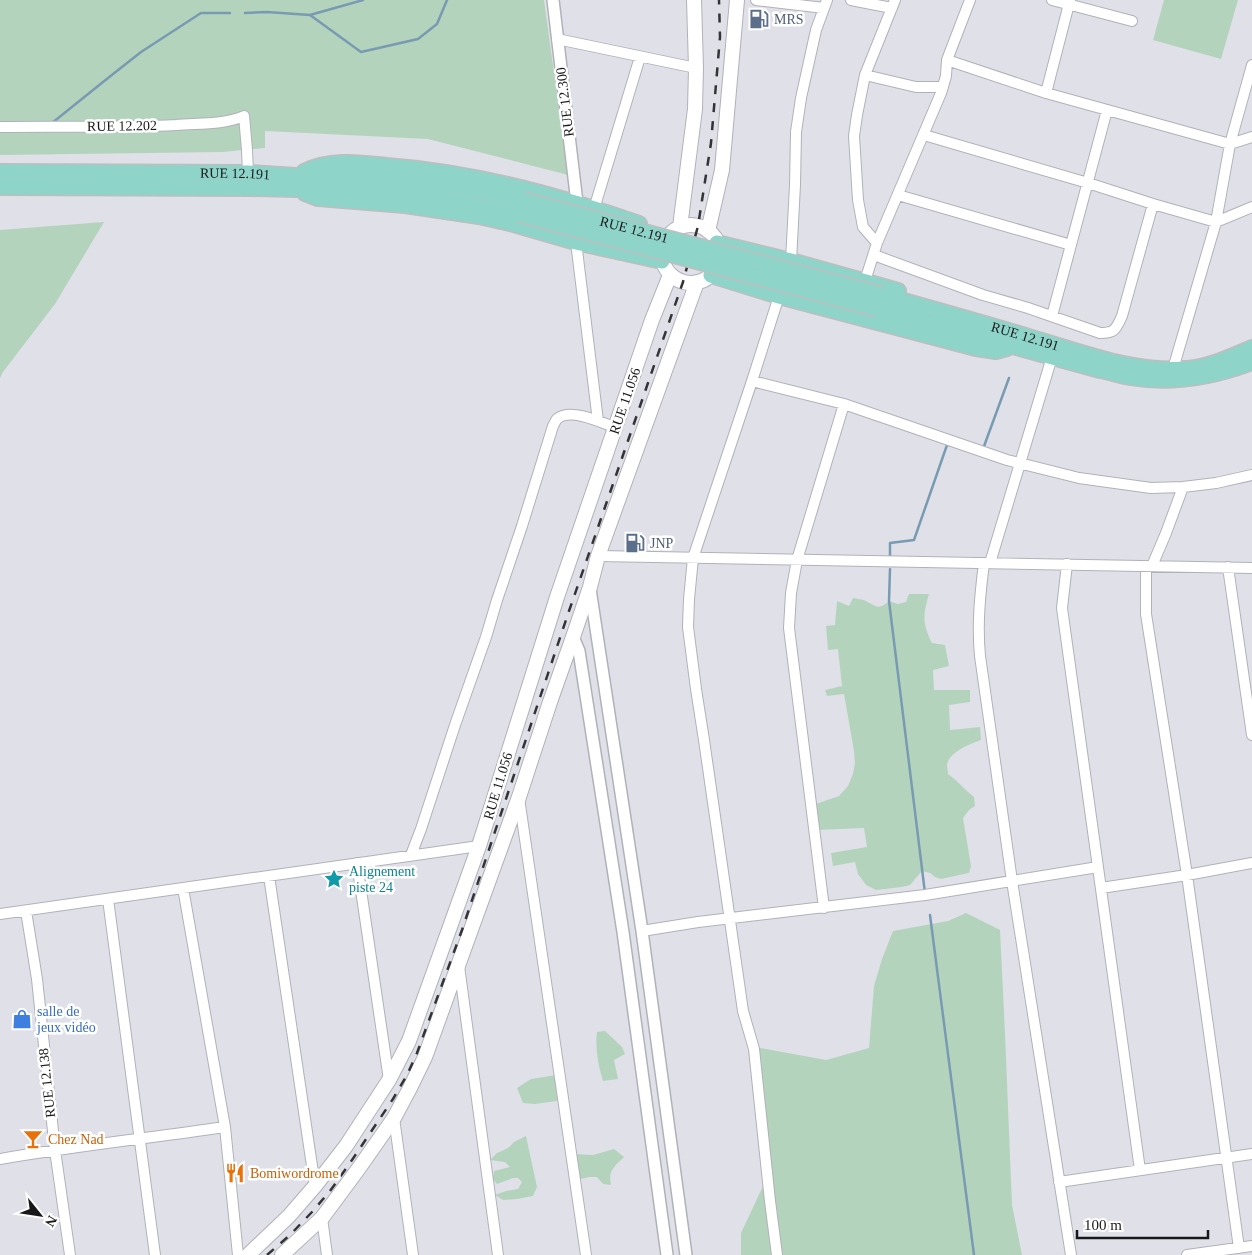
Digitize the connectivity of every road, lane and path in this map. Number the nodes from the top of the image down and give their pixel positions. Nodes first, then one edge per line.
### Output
1 (553, 0) edge
2 (694, 0) edge
3 (738, 0) edge
4 (756, 0) edge
5 (851, 0) edge
6 (970, 0) edge
7 (1052, 0) edge
8 (1069, 2) edge
9 (825, 4) edge
10 (894, 4) edge
11 (1132, 20) dead end
12 (557, 39) junction
13 (640, 57) junction
14 (947, 60) junction
15 (1252, 65) edge
16 (696, 68) junction
17 (865, 75) junction
18 (943, 87) junction
19 (1046, 93) junction
20 (1107, 110) junction
21 (0, 127) edge
22 (924, 135) junction
23 (1252, 137) edge
24 (1230, 144) junction
25 (0, 172) edge
26 (248, 173) junction
27 (296, 182) junction
28 (1088, 182) junction
29 (0, 187) edge
30 (898, 195) junction
31 (577, 203) junction
32 (1154, 204) junction
33 (1252, 207) edge
34 (594, 209) junction
35 (1216, 222) junction
36 (675, 231) junction
37 (713, 237) junction
38 (576, 242) junction
39 (877, 243) junction
40 (1071, 245) junction
41 (874, 255) junction
42 (662, 261) junction
43 (791, 261) junction
44 (670, 275) junction
45 (710, 275) junction
46 (865, 281) junction
47 (697, 282) junction
48 (779, 296) junction
49 (1052, 316) junction
50 (1018, 340) junction
51 (1252, 348) edge
52 (1052, 357) junction
53 (1252, 362) edge
54 (1173, 369) junction
55 (752, 381) junction
56 (844, 404) junction
57 (598, 421) junction
58 (616, 428) junction
59 (1020, 464) junction
60 (1252, 475) edge
61 (1183, 487) junction
62 (598, 556) junction
63 (693, 558) junction
64 (797, 560) junction
65 (987, 563) junction
66 (1067, 564) junction
67 (1149, 566) junction
68 (1228, 567) junction
69 (1252, 568) edge
70 (590, 587) junction
71 (573, 637) junction
72 (1252, 734) edge
73 (519, 796) junction
74 (479, 846) junction
75 (411, 856) junction
76 (357, 863) junction
77 (1252, 863) edge
78 (1098, 867) junction
79 (1187, 875) junction
80 (269, 876) junction
81 (1012, 881) junction
82 (182, 888) junction
83 (1101, 888) junction
84 (108, 899) junction
85 (824, 908) junction
86 (26, 911) junction
87 (0, 914) edge
88 (730, 919) junction
89 (642, 931) junction
90 (459, 962) junction
91 (389, 1080) junction
92 (394, 1118) junction
93 (225, 1127) junction
94 (140, 1140) junction
95 (55, 1150) junction
96 (1252, 1154) edge
97 (1227, 1158) junction
98 (0, 1159) edge
99 (1140, 1170) junction
100 (1059, 1182) junction
101 (315, 1186) junction
102 (322, 1218) junction
103 (1252, 1246) edge
104 (1239, 1248) junction
105 (70, 1255) edge
106 (155, 1255) edge
107 (238, 1255) edge
108 (248, 1255) edge
109 (282, 1255) edge
110 (327, 1255) edge
111 (413, 1255) edge
112 (498, 1255) edge
113 (586, 1255) edge
114 (667, 1255) edge
115 (686, 1255) edge
116 (777, 1255) edge
117 (1071, 1255) edge
118 (1187, 1255) edge

1 - 12 street, RUE 12.300
2 - 16 main road
3 - 37 main road
4 - 9 street
5 - 10 street
6 - 14 street
7 - 8 street
8 - 11 street
8 - 19 street
9 - 43 street
10 - 17 street
12 - 13 street
12 - 31 street, RUE 12.300
13 - 16 street
13 - 34 street
14 - 18 street
14 - 19 street
15 - 24 street
16 - 36 main road
17 - 18 street
17 - 39 street
18 - 22 street
19 - 20 street
20 - 24 street
20 - 28 street
21 - 26 street, RUE 12.202
22 - 28 street
22 - 30 street
23 - 24 street
24 - 35 street
25 - 26 main road, RUE 12.191
26 - 27 main road, RUE 12.191
27 - 29 main road, RUE 12.191
27 - 31 main road
27 - 38 main road
27 - 50 main road, RUE 12.191, bridge
28 - 32 street
28 - 40 street
30 - 39 street
30 - 40 street
31 - 34 main road
32 - 35 street
32 - 49 street
33 - 35 street
34 - 36 main road
35 - 54 street
36 - 37 main road
36 - 42 main road
37 - 43 main road
37 - 45 main road
38 - 42 main road
38 - 57 street
39 - 41 street
40 - 49 street
41 - 46 street
41 - 49 street
42 - 44 main road
43 - 46 main road
44 - 47 main road
44 - 58 main road, RUE 11.056
45 - 47 main road
45 - 48 main road
46 - 50 main road
47 - 62 main road
48 - 50 main road
48 - 55 street
50 - 52 main road, RUE 12.191
50 - 54 main road, RUE 12.191
51 - 54 main road, RUE 12.191
52 - 53 main road, RUE 12.191
52 - 59 street
55 - 56 street
55 - 63 street
56 - 59 street
56 - 64 street
57 - 58 street
57 - 75 street
58 - 74 main road, RUE 11.056
59 - 61 street
59 - 65 street
60 - 61 street
61 - 67 street
62 - 63 street
62 - 70 main road
63 - 64 street
63 - 88 street
64 - 65 street
64 - 85 street
65 - 66 street
65 - 81 street
66 - 67 street
66 - 78 street
67 - 68 street
67 - 79 street
68 - 69 street
68 - 72 street
70 - 71 main road
70 - 89 street
71 - 73 main road
71 - 114 street
73 - 90 main road
73 - 113 street
74 - 75 street
74 - 91 main road, RUE 11.056
75 - 76 street
76 - 80 street
76 - 91 street
77 - 79 street
78 - 81 street
78 - 83 street
79 - 83 street
79 - 97 street
80 - 82 street
80 - 101 street
81 - 85 street
81 - 100 street
82 - 84 street
82 - 93 street
83 - 99 street
84 - 86 street
84 - 94 street
85 - 88 street
86 - 87 street
86 - 95 street, RUE 12.138
88 - 89 street
88 - 116 street
89 - 115 street
90 - 92 main road
90 - 112 street
91 - 101 main road, RUE 11.056
92 - 102 main road
92 - 111 street
93 - 94 street
93 - 107 street
94 - 95 street
94 - 106 street
95 - 98 street
95 - 105 street, RUE 12.138
96 - 97 street
97 - 99 street
97 - 104 street
99 - 100 street
100 - 117 street
101 - 108 main road, RUE 11.056
102 - 109 main road
102 - 110 street
103 - 104 street
104 - 118 street

